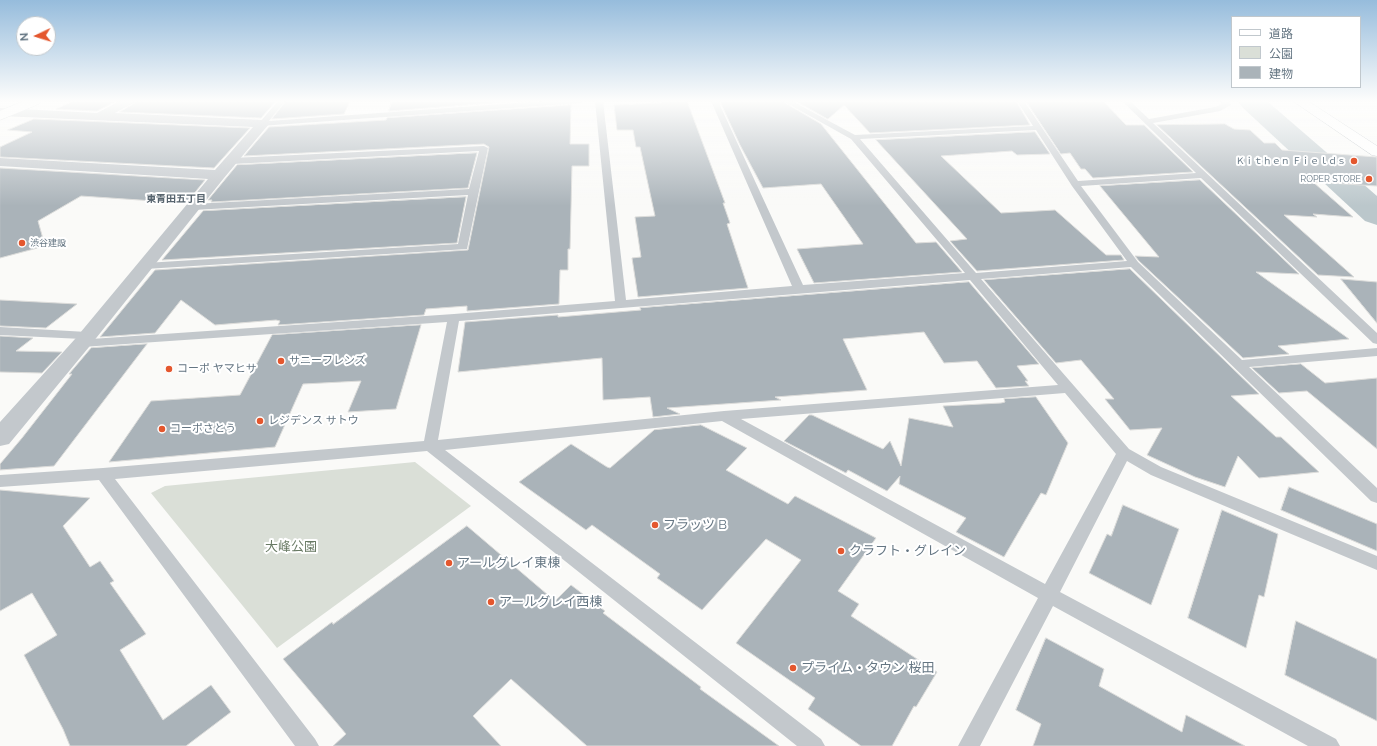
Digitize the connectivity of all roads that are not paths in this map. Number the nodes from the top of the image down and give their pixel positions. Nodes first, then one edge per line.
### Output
1 (253, 136) edge
2 (603, 136) edge
3 (729, 136) edge
4 (878, 136) edge
5 (1044, 136) edge
6 (1161, 136) edge
7 (1352, 136) edge
8 (854, 137) joint
9 (1377, 152) edge
10 (232, 161) junction
11 (0, 162) edge
12 (219, 175) junction
13 (1202, 175) junction
14 (1075, 184) junction
15 (473, 192) junction
16 (193, 207) junction
17 (1134, 264) junction
18 (145, 266) junction
19 (971, 276) junction
20 (799, 289) junction
21 (621, 304) junction
22 (454, 318) junction
23 (0, 331) edge
24 (84, 339) junction
25 (1377, 340) edge
26 (1377, 352) edge
27 (1240, 364) junction
28 (1069, 388) junction
29 (724, 416) junction
30 (0, 438) edge
31 (430, 446) junction
32 (1124, 453) junction
33 (104, 474) junction
34 (0, 481) edge
35 (1377, 497) edge
36 (1377, 563) edge
37 (1049, 595) junction
38 (308, 746) edge
39 (814, 746) edge
40 (969, 746) edge
41 (1329, 746) edge

1 - 10 street
2 - 21 lane
3 - 20 lane
4 - 8 lane
5 - 14 lane
6 - 13 lane
7 - 9 street
8 - 19 lane
10 - 12 street
10 - 15 lane
11 - 12 street
12 - 16 street
13 - 14 lane
13 - 25 lane
14 - 17 lane
15 - 16 lane
15 - 18 lane
16 - 18 street
17 - 19 lane
17 - 27 lane
18 - 24 street
19 - 20 lane
19 - 28 lane
20 - 21 lane
21 - 22 lane
22 - 24 lane
22 - 31 lane
23 - 24 lane
24 - 30 street
26 - 27 lane
27 - 35 lane
28 - 29 lane
28 - 32 lane
29 - 31 lane
29 - 37 lane
31 - 33 lane
31 - 39 lane
32 - 36 lane
32 - 37 lane
33 - 34 lane
33 - 38 lane
37 - 40 lane
37 - 41 lane

